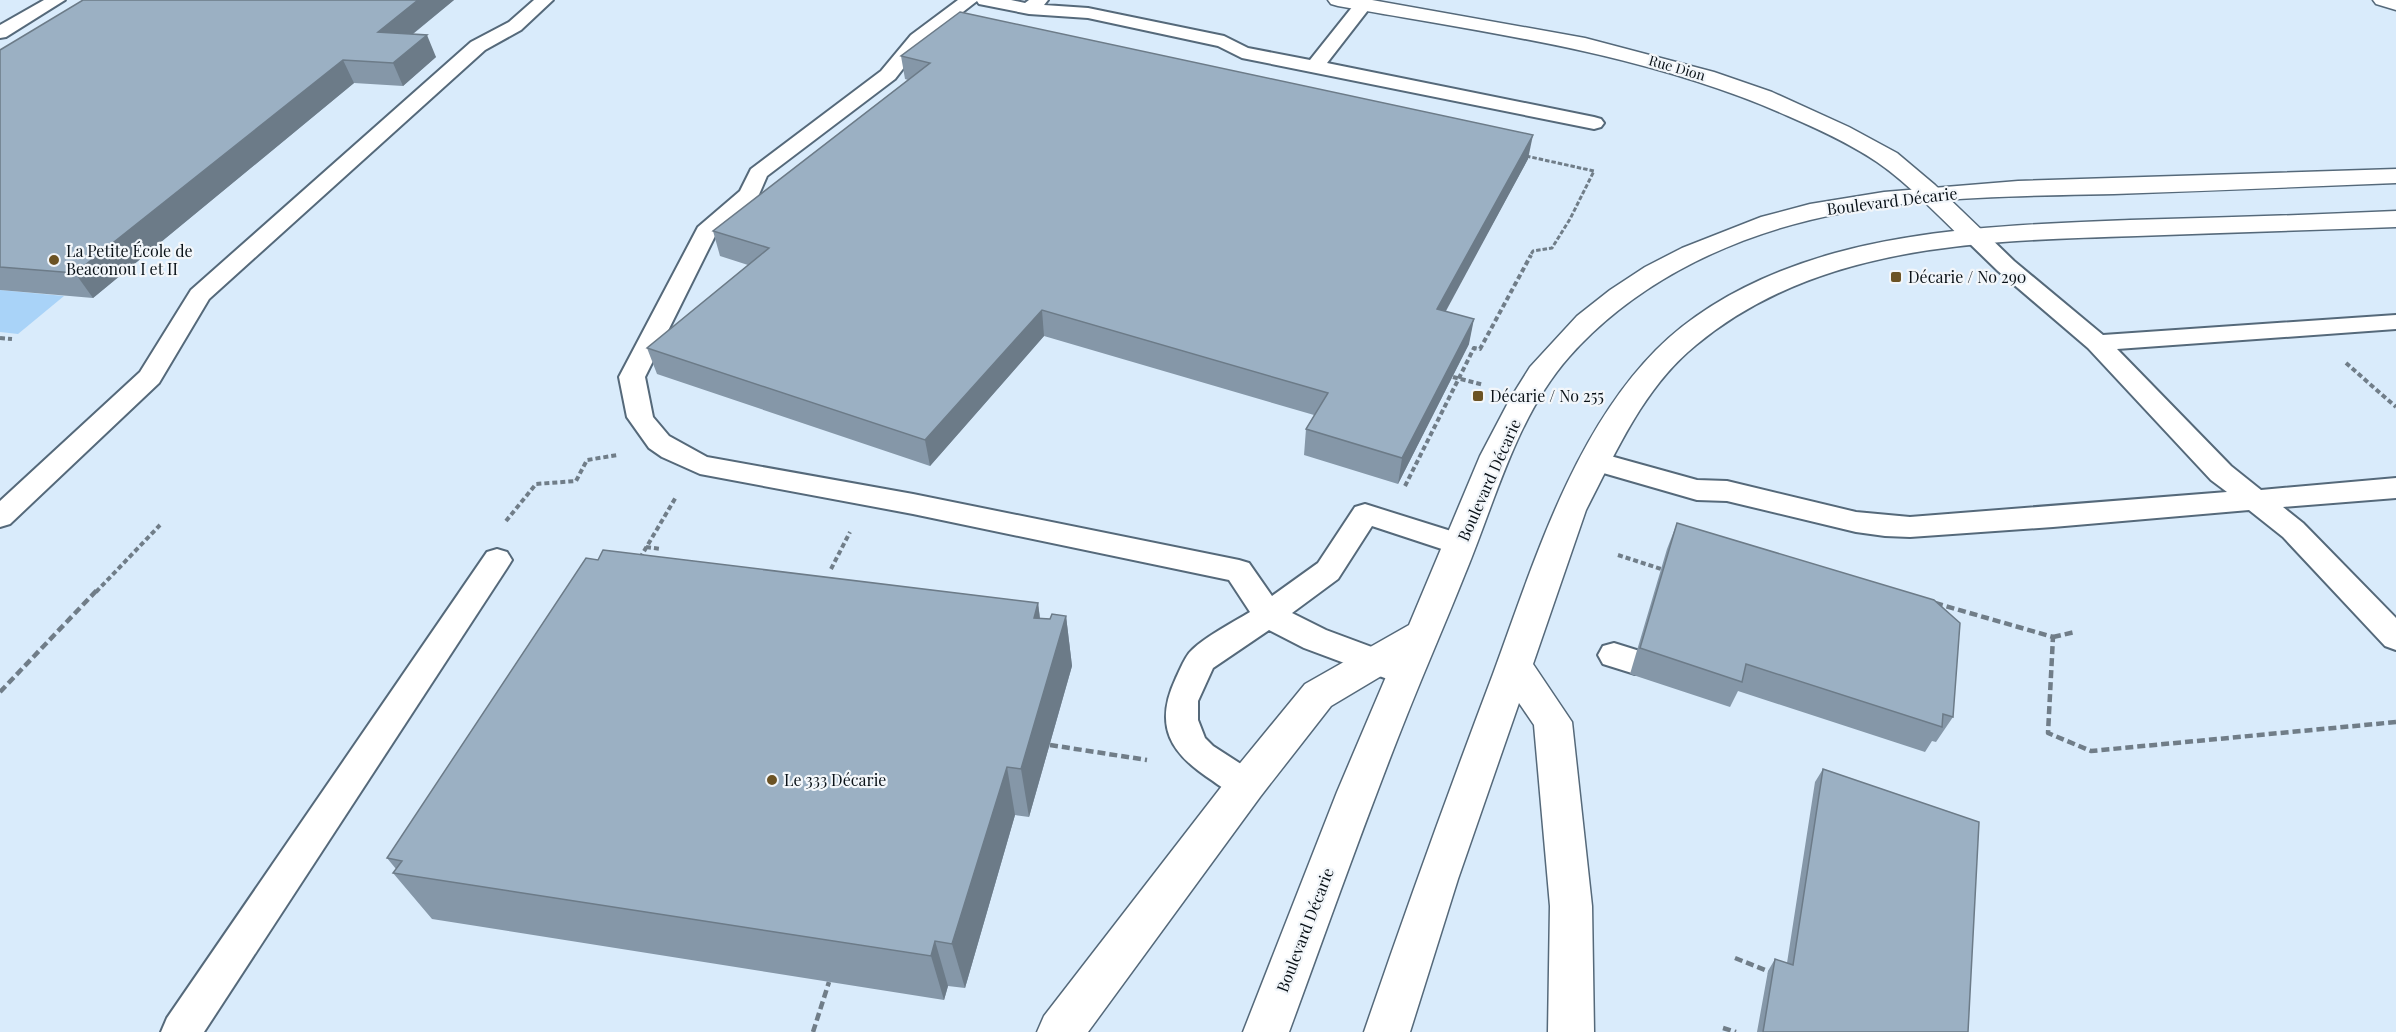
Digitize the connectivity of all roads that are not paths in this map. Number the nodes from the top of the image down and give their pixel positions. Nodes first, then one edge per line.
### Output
1 (56, 0) edge
2 (544, 0) edge
3 (969, 0) edge
4 (984, 0) edge
5 (1338, 0) edge
6 (2383, 0) edge
7 (1034, 4) edge
8 (2396, 4) edge
9 (1363, 5) junction
10 (0, 33) edge
11 (1314, 67) junction
12 (1594, 123) dead end
13 (2396, 176) edge
14 (1929, 195) junction
15 (2396, 219) edge
16 (1974, 236) junction
17 (2396, 322) edge
18 (2097, 343) junction
19 (1596, 461) junction
20 (0, 486) edge
21 (2396, 488) edge
22 (29, 489) junction
23 (2255, 500) junction
24 (0, 516) edge
25 (1460, 544) junction
26 (497, 560) dead end
27 (1268, 615) junction
28 (2396, 638) edge
29 (1513, 665) junction
30 (1390, 667) junction
31 (1246, 785) junction
32 (182, 1032) edge
33 (1060, 1032) edge
34 (1266, 1032) edge
35 (1387, 1032) edge
36 (1571, 1032) edge

1 - 10 lane
2 - 22 lane
3 - 27 lane
4 - 7 lane
5 - 9 street, Rue Dion
6 - 8 street
7 - 11 lane
9 - 11 lane
9 - 14 street, Rue Dion
11 - 12 lane
13 - 14 street, Boulevard Décarie
14 - 16 street, Rue Dion
14 - 25 street, Boulevard Décarie
15 - 16 street
16 - 18 lane
16 - 19 street
17 - 18 lane
18 - 23 lane
19 - 23 lane
19 - 29 street
20 - 22 lane
21 - 23 lane
22 - 24 lane
23 - 28 lane
25 - 27 lane
25 - 30 street, Boulevard Décarie
26 - 32 lane
27 - 30 lane
27 - 31 lane
29 - 35 street
29 - 36 street
30 - 31 street
30 - 34 street, Boulevard Décarie
31 - 33 street

